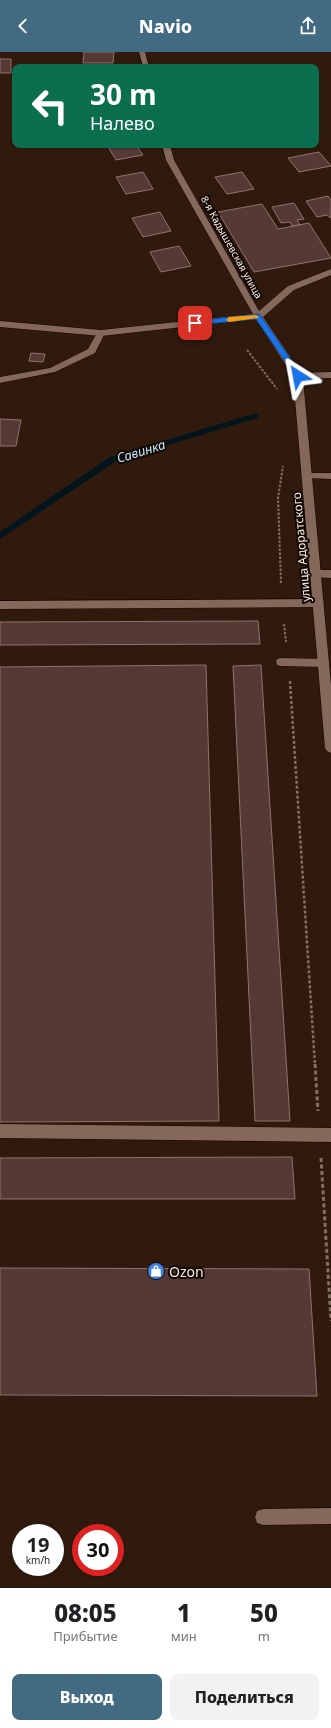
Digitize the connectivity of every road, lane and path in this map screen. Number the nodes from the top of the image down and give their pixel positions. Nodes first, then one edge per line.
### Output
1 (142, 52) edge
2 (145, 64) edge
3 (167, 148) edge
4 (331, 272) edge
5 (258, 316) junction
6 (0, 324) edge
7 (101, 333) junction
8 (247, 350) dead end
9 (331, 375) edge
10 (298, 376) junction
11 (0, 380) edge
12 (280, 394) dead end
13 (284, 463) dead end
14 (308, 476) junction
15 (331, 476) edge
16 (316, 574) junction
17 (331, 574) edge
18 (319, 603) junction
19 (282, 604) junction
20 (0, 605) edge
21 (285, 662) junction
22 (324, 664) junction
23 (328, 693) edge
24 (331, 748) edge
25 (0, 1131) edge
26 (325, 1135) edge
27 (331, 1321) edge
28 (331, 1516) edge
29 (264, 1517) dead end

1 - 2 street
3 - 5 street, 8-я Кадышевская улица
4 - 5 street
5 - 7 street
5 - 10 street, 8-я Кадышевская улица
6 - 7 street
7 - 11 street
8 - 12 path
9 - 10 street
10 - 14 street, улица Адоратского
13 - 19 path
14 - 15 street
14 - 16 street, улица Адоратского
16 - 17 street
16 - 18 street, улица Адоратского
18 - 19 street
18 - 22 street, улица Адоратского
19 - 20 street
19 - 21 path
21 - 22 street
21 - 26 path
22 - 23 street, улица Адоратского
23 - 24 street, улица Адоратского
25 - 26 street
26 - 27 path
28 - 29 street

